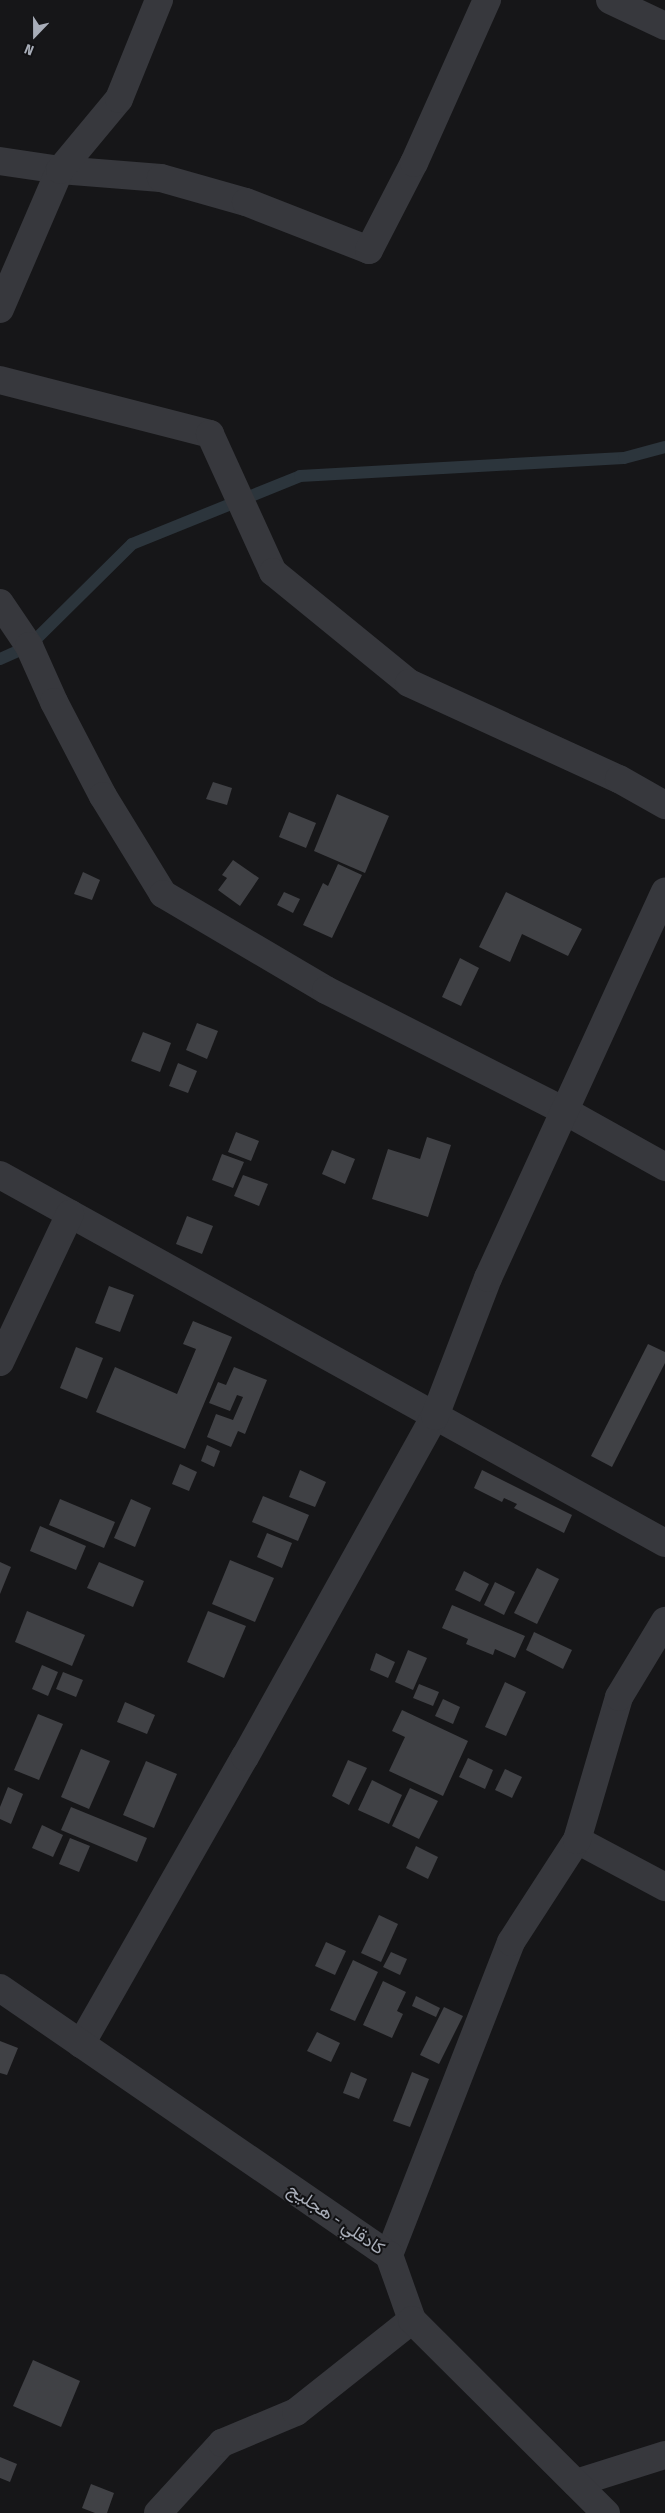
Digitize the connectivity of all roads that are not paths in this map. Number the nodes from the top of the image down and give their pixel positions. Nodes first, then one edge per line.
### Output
1 (159, 0) edge
2 (487, 0) edge
3 (610, 0) edge
4 (665, 26) edge
5 (0, 161) edge
6 (60, 170) junction
7 (0, 309) edge
8 (0, 380) edge
9 (0, 603) edge
10 (665, 805) edge
11 (665, 892) edge
12 (565, 1111) junction
13 (665, 1167) edge
14 (0, 1175) edge
15 (70, 1214) junction
16 (0, 1362) edge
17 (435, 1416) junction
18 (665, 1543) edge
19 (665, 1621) edge
20 (577, 1840) junction
21 (665, 1887) edge
22 (0, 1988) edge
23 (81, 2044) junction
24 (389, 2255) junction
25 (412, 2320) junction
26 (665, 2455) edge
27 (576, 2483) junction
28 (159, 2513) edge
29 (606, 2513) edge

1 - 6 street
2 - 6 street
3 - 4 street
5 - 6 street
6 - 7 street
8 - 10 street
9 - 12 street
11 - 12 street
12 - 13 street
12 - 17 street
14 - 15 street
15 - 16 street
15 - 17 street
17 - 18 street
17 - 23 street
19 - 20 street
20 - 21 street
20 - 24 street
22 - 23 street, كادقلي - هجليج
23 - 24 street, كادقلي - هجليج
24 - 25 street, كادقلي - هجليج
25 - 27 street, كادقلي - هجليج
25 - 28 street
26 - 27 street
27 - 29 street, كادقلي - هجليج

